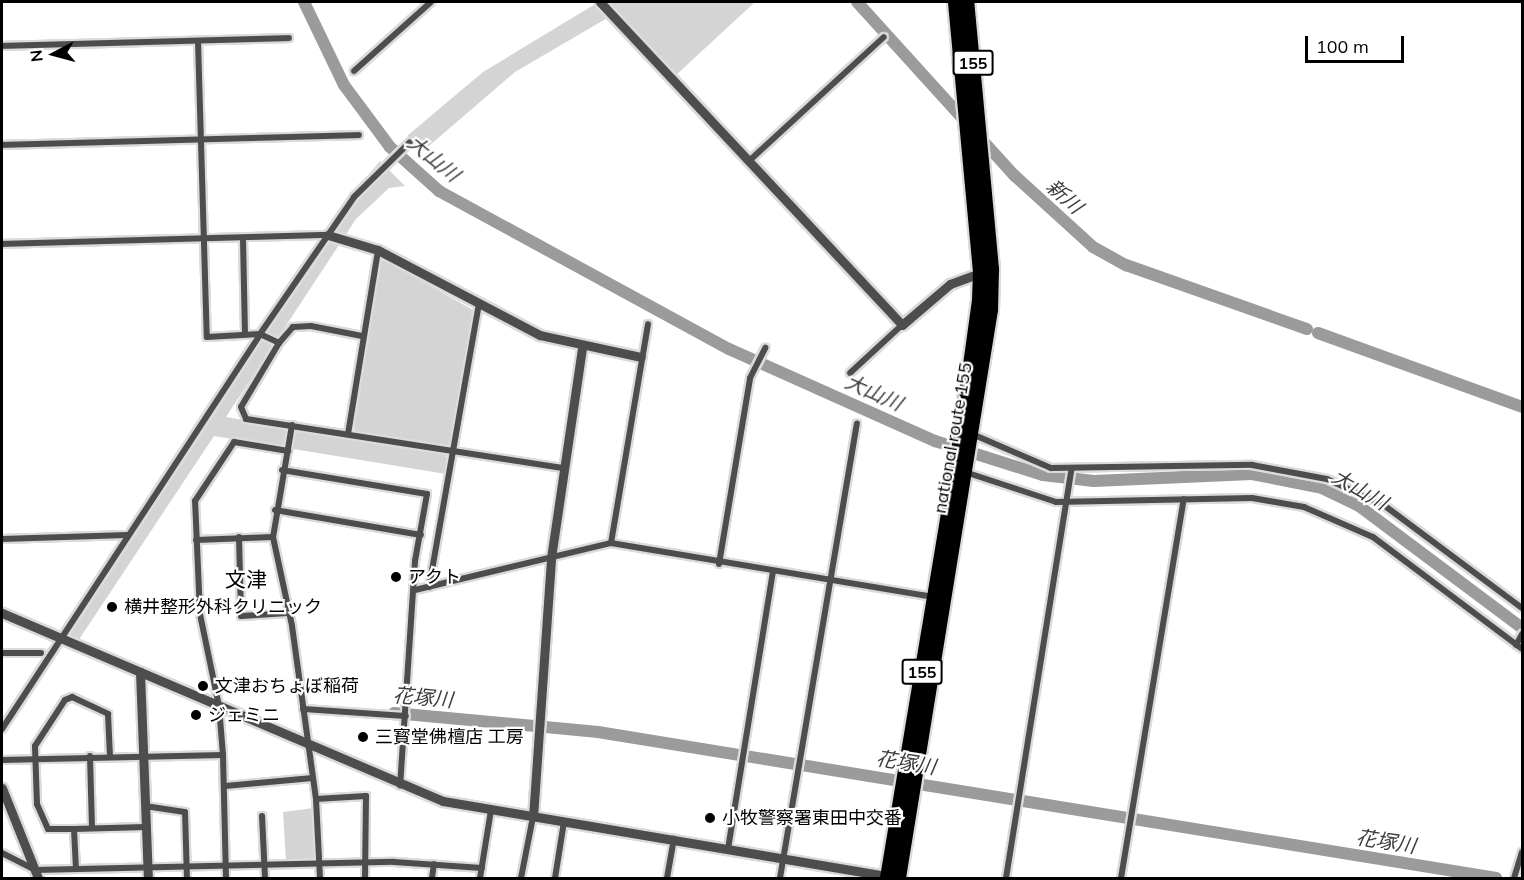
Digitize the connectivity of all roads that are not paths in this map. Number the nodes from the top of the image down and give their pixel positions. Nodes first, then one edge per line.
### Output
1 (431, 2) edge
2 (600, 2) edge
3 (955, 2) edge
4 (967, 2) edge
5 (884, 37) dead end
6 (289, 38) dead end
7 (198, 40) junction
8 (2, 46) edge
9 (354, 71) dead end
10 (973, 127) junction
11 (359, 135) dead end
12 (201, 139) junction
13 (410, 142) dead end
14 (2, 145) edge
15 (749, 161) junction
16 (328, 235) junction
17 (243, 239) junction
18 (205, 240) junction
19 (2, 244) edge
20 (378, 250) junction
21 (986, 270) junction
22 (478, 303) junction
23 (648, 324) dead end
24 (902, 325) junction
25 (245, 334) junction
26 (260, 334) junction
27 (363, 336) junction
28 (279, 343) junction
29 (582, 347) junction
30 (764, 351) dead end
31 (641, 357) junction
32 (850, 374) dead end
33 (857, 423) dead end
34 (292, 425) junction
35 (967, 431) junction
36 (348, 434) junction
37 (288, 451) junction
38 (453, 452) junction
39 (561, 468) junction
40 (960, 469) junction
41 (282, 470) junction
42 (1071, 472) junction
43 (1184, 499) junction
44 (1069, 500) junction
45 (274, 510) junction
46 (421, 534) junction
47 (127, 535) junction
48 (239, 537) junction
49 (273, 537) junction
50 (2, 539) edge
51 (196, 540) junction
52 (611, 543) junction
53 (551, 558) junction
54 (719, 564) junction
55 (773, 571) junction
56 (831, 580) junction
57 (429, 587) junction
58 (415, 590) junction
59 (934, 597) junction
60 (1522, 608) edge
61 (2, 613) edge
62 (289, 613) junction
63 (1522, 634) edge
64 (59, 637) junction
65 (1519, 645) edge
66 (2, 653) edge
67 (41, 653) dead end
68 (140, 672) junction
69 (219, 706) junction
70 (303, 709) junction
71 (406, 716) junction
72 (2, 729) edge
73 (308, 745) junction
74 (223, 755) junction
75 (90, 756) junction
76 (110, 756) junction
77 (143, 756) junction
78 (34, 758) junction
79 (2, 760) edge
80 (313, 778) junction
81 (400, 785) junction
82 (225, 786) junction
83 (2, 794) edge
84 (316, 799) junction
85 (145, 806) junction
86 (491, 810) junction
87 (262, 816) dead end
88 (533, 817) junction
89 (564, 822) junction
90 (146, 827) junction
91 (92, 828) junction
92 (74, 829) junction
93 (674, 839) junction
94 (728, 849) junction
95 (1522, 852) edge
96 (2, 853) edge
97 (783, 860) junction
98 (365, 862) junction
99 (320, 863) junction
100 (434, 864) junction
101 (264, 865) junction
102 (187, 866) junction
103 (225, 866) junction
104 (147, 868) junction
105 (482, 868) junction
106 (76, 869) junction
107 (97, 869) junction
108 (37, 874) edge
109 (895, 878) edge
110 (1517, 878) edge
111 (97, 879) edge
112 (148, 879) edge
113 (187, 879) edge
114 (226, 879) edge
115 (265, 879) edge
116 (320, 879) edge
117 (365, 879) edge
118 (432, 879) edge
119 (480, 879) edge
120 (521, 879) edge
121 (555, 879) edge
122 (668, 879) edge
123 (780, 879) edge
124 (1006, 879) edge
125 (1121, 879) edge

1 - 9 street
2 - 15 street
3 - 10 highway, national route 155 / 155
4 - 10 highway, national route 155 / 155
5 - 15 street
6 - 7 street
7 - 8 street
7 - 12 street
10 - 21 highway, national route 155 / 155
10 - 21 highway, national route 155 / 155
11 - 12 street
12 - 14 street
12 - 18 street
13 - 16 street
15 - 24 street
16 - 17 street
16 - 20 street
16 - 26 street
17 - 18 street
17 - 25 street
18 - 19 street
18 - 25 street
20 - 22 street
20 - 27 street
21 - 24 street
21 - 35 highway, national route 155 / 155
22 - 29 street
22 - 38 street
23 - 31 street
24 - 32 street
25 - 26 street
26 - 28 street
26 - 47 street
27 - 28 street
27 - 36 street
28 - 34 street
29 - 31 street
29 - 39 street
30 - 54 street
31 - 52 street
33 - 56 street
34 - 36 street
34 - 37 street
35 - 40 highway, national route 155 / 155
35 - 42 street
36 - 38 street
37 - 41 street
37 - 51 street
38 - 39 street
38 - 57 street
39 - 53 street
40 - 44 street
40 - 59 highway, national route 155 / 155
40 - 109 highway, national route 155 / 155
41 - 45 street
41 - 46 street
42 - 44 street
42 - 60 street
43 - 44 street
43 - 65 street
43 - 125 street
44 - 124 street
45 - 46 street
45 - 49 street
46 - 58 street
47 - 50 street
47 - 64 street
48 - 49 street
48 - 51 street
48 - 62 street
49 - 62 street
51 - 69 street
52 - 53 street
52 - 54 street
53 - 57 street
53 - 88 street
54 - 55 street
55 - 56 street
55 - 94 street
56 - 59 street
56 - 97 street
57 - 58 street
58 - 71 street
59 - 109 highway, national route 155 / 155
61 - 64 street
62 - 70 street
63 - 65 street
64 - 68 street
64 - 72 street
66 - 67 street
68 - 69 street
68 - 77 street
69 - 73 street
69 - 74 street
70 - 71 street
70 - 73 street
71 - 81 street
73 - 80 street
73 - 81 street
74 - 77 street
74 - 82 street
75 - 76 street
75 - 78 street
75 - 91 street
76 - 77 street
76 - 78 street
77 - 85 street
78 - 79 street
78 - 92 street
80 - 82 street
80 - 84 street
81 - 86 street
82 - 103 street
83 - 108 street
84 - 98 street
84 - 99 street
85 - 90 street
85 - 102 street
86 - 88 street
86 - 105 street
87 - 101 street
88 - 89 street
88 - 120 street
89 - 93 street
89 - 121 street
90 - 91 street
90 - 104 street
91 - 92 street
92 - 106 street
93 - 94 street
93 - 122 street
94 - 97 street
95 - 110 street
96 - 108 street
97 - 109 street
97 - 123 street
98 - 99 street
98 - 100 street
98 - 117 street
99 - 101 street
99 - 116 street
100 - 105 street
100 - 118 street
101 - 103 street
101 - 115 street
102 - 103 street
102 - 104 street
102 - 113 street
103 - 114 street
104 - 107 street
104 - 112 street
105 - 119 street
106 - 107 street
106 - 108 street
107 - 111 street

